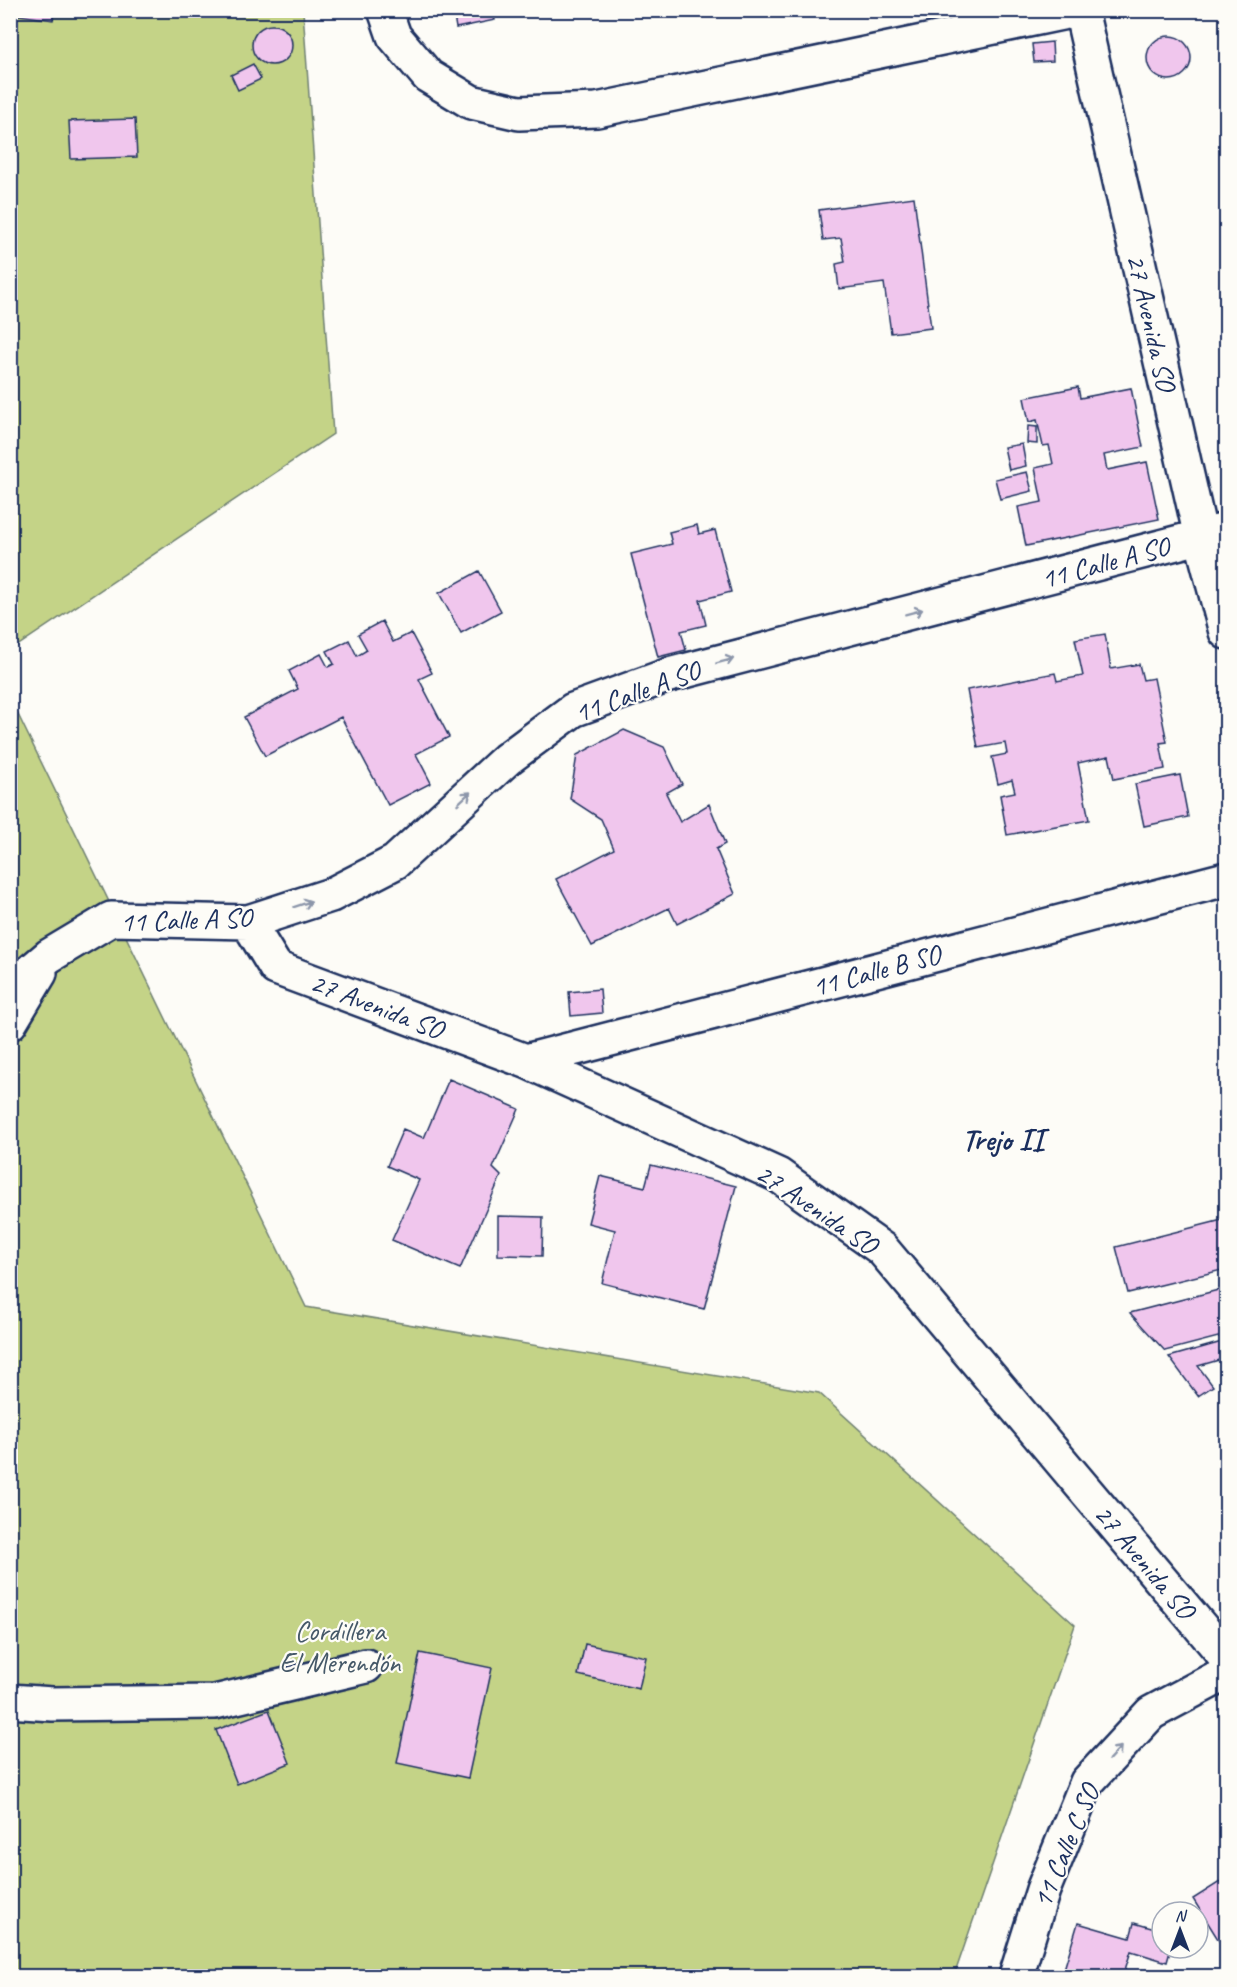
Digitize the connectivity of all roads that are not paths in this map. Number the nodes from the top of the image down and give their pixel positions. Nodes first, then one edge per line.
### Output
1 (385, 10) edge
2 (1076, 10) edge
3 (1081, 10) edge
4 (1214, 534) edge
5 (1227, 632) edge
6 (1227, 879) edge
7 (248, 922) junction
8 (49, 956) junction
9 (10, 989) edge
10 (10, 1023) edge
11 (525, 1061) junction
12 (1227, 1657) edge
13 (366, 1666) dead end
14 (1227, 1673) edge
15 (10, 1701) edge
16 (1016, 1977) edge

1 - 2 street
3 - 4 street, 27 Avenida SO
4 - 5 street, 27 Avenida SO
7 -> 4 street, 11 Calle A SO
6 - 11 street, 11 Calle B SO
7 - 8 street, 11 Calle A SO
7 - 11 street, 27 Avenida SO
8 - 9 street, 11 Calle A SO
8 - 10 street
11 - 12 street, 27 Avenida SO
13 - 15 street
16 -> 14 street, 11 Calle C SO

